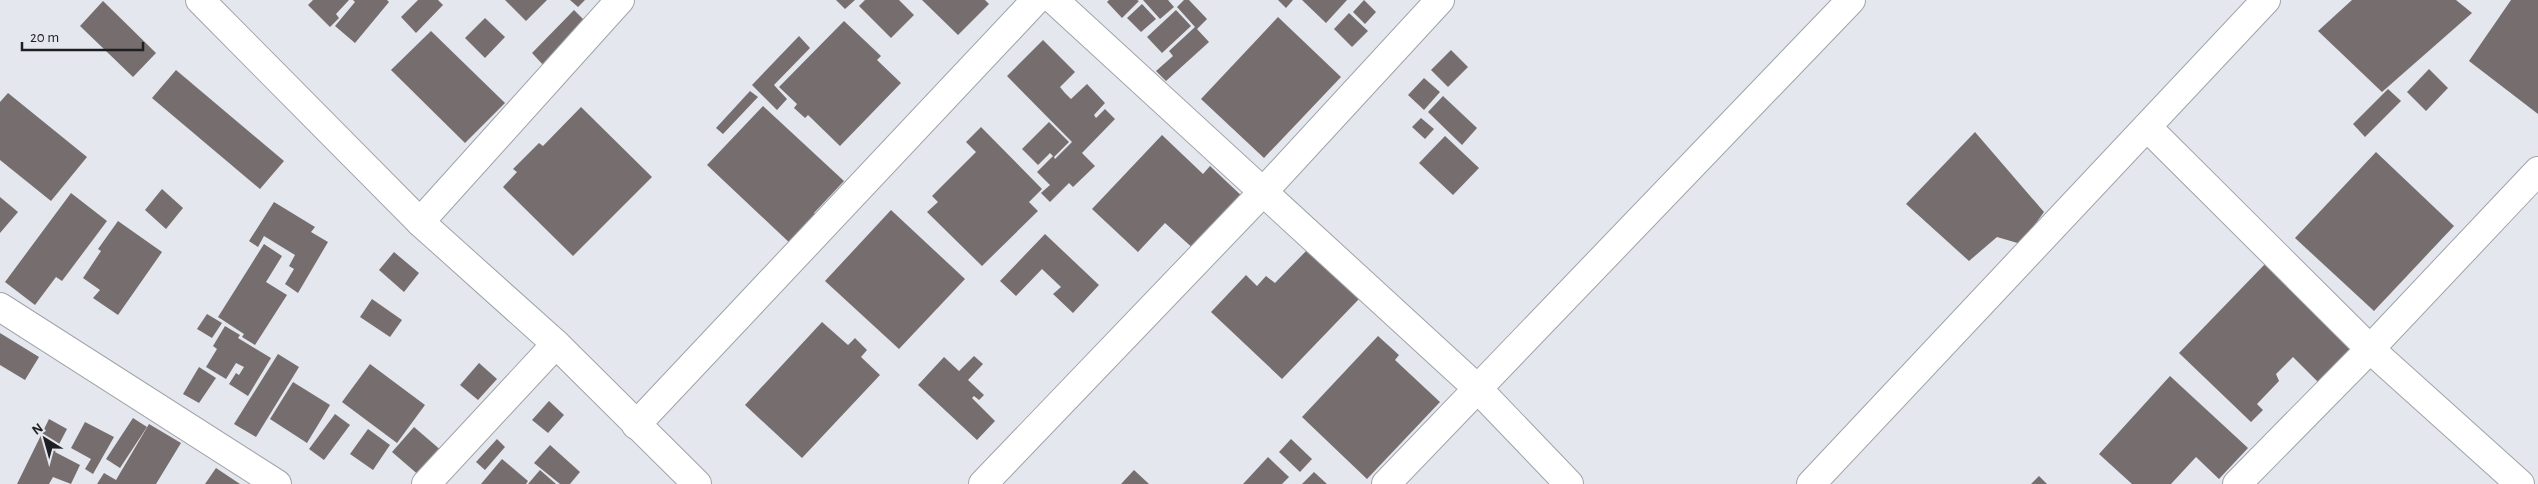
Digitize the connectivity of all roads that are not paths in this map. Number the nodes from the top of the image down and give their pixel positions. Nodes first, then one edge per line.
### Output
1 (200, 0) edge
2 (620, 0) edge
3 (1036, 0) edge
4 (1054, 0) edge
5 (1440, 0) edge
6 (1851, 0) edge
7 (2266, 0) edge
8 (2147, 127) junction
9 (2538, 171) edge
10 (1262, 193) junction
11 (420, 222) junction
12 (0, 307) edge
13 (556, 344) junction
14 (2370, 349) junction
15 (1478, 389) junction
16 (636, 425) junction
17 (277, 484) edge
18 (426, 484) edge
19 (697, 484) edge
20 (983, 484) edge
21 (1386, 484) edge
22 (1569, 484) edge
23 (1811, 484) edge
24 (2237, 484) edge
25 (2520, 484) edge

1 - 11 street
2 - 11 street
3 - 16 street
4 - 10 street
5 - 10 street
6 - 15 street
7 - 8 street
8 - 14 street
8 - 23 street
9 - 14 street
10 - 15 street
10 - 20 street
11 - 13 street
12 - 17 street
13 - 16 street
13 - 18 street
14 - 24 street
14 - 25 street
15 - 21 street
15 - 22 street
16 - 19 street

